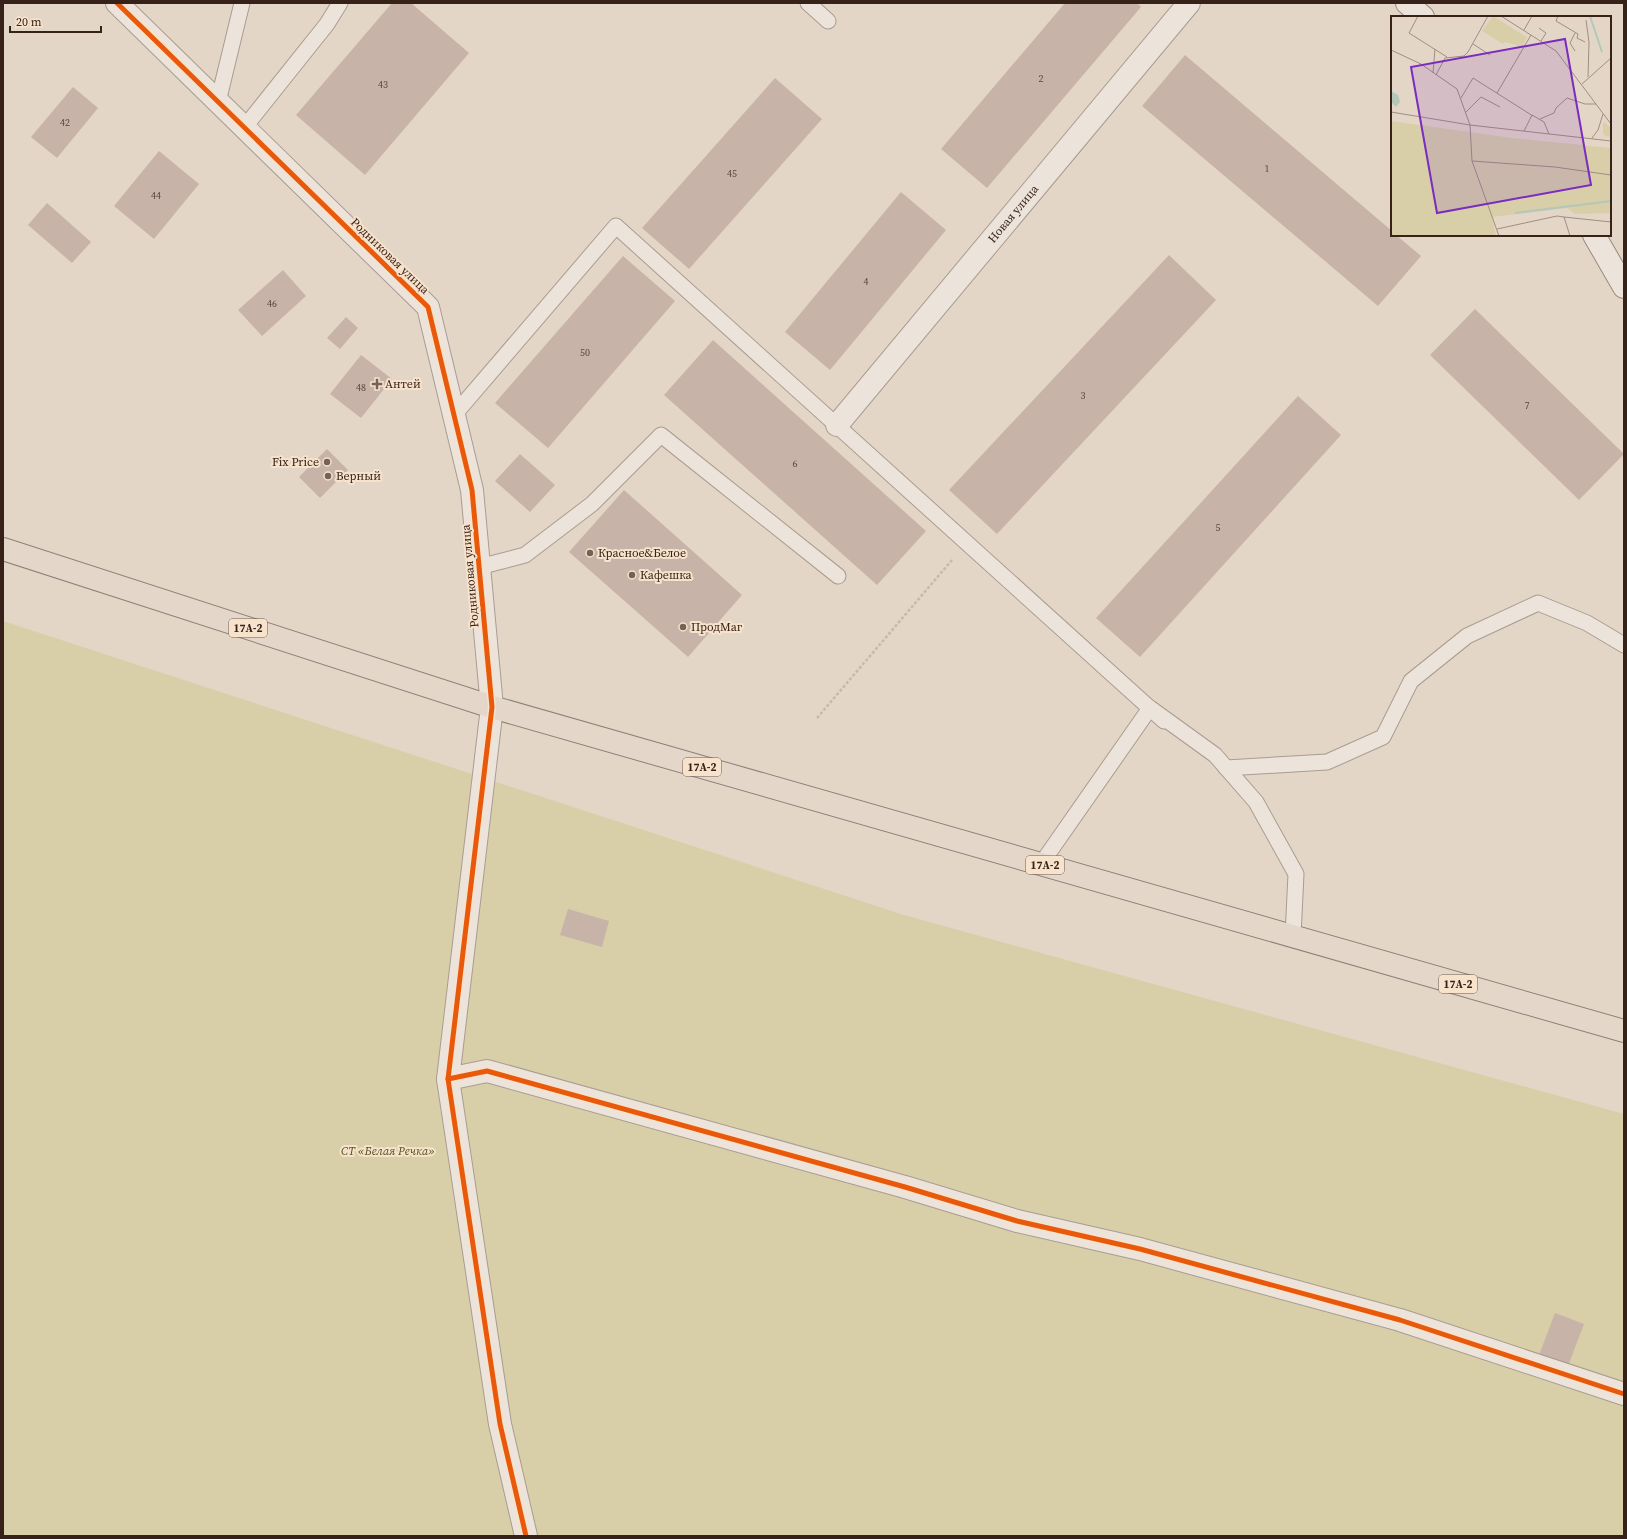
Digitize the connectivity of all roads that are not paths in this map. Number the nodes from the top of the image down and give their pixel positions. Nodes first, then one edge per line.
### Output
1 (117, 3) edge
2 (242, 3) edge
3 (340, 3) edge
4 (808, 3) edge
5 (1190, 3) edge
6 (1408, 3) edge
7 (1422, 16) edge
8 (828, 21) dead end
9 (218, 102) junction
10 (244, 128) junction
11 (1595, 236) edge
12 (1624, 287) edge
13 (454, 415) junction
14 (837, 425) junction
15 (3, 549) edge
16 (479, 567) junction
17 (838, 576) dead end
18 (1624, 644) edge
19 (492, 707) junction
20 (1150, 708) junction
21 (1164, 721) dead end
22 (1226, 768) junction
23 (1041, 864) junction
24 (1293, 936) junction
25 (1624, 1031) edge
26 (448, 1079) junction
27 (1624, 1394) edge
28 (526, 1536) edge

1 - 9 street, Родниковая улица
2 - 9 lane
3 - 10 lane
4 - 8 lane
5 - 14 street, Новая улица
6 - 7 street
9 - 10 street, Родниковая улица
10 - 13 street, Родниковая улица
11 - 12 street
13 - 14 lane
13 - 16 street, Родниковая улица
14 - 20 lane
15 - 19 main road, 17А-2
16 - 17 lane
16 - 19 street, Родниковая улица
18 - 22 lane
19 - 23 main road, 17А-2
19 - 26 street, Родниковая улица
20 - 21 lane
20 - 22 lane
20 - 23 lane
22 - 24 lane
23 - 24 main road, 17А-2
24 - 25 main road, 17А-2
26 - 27 street
26 - 28 street, Родниковая улица

